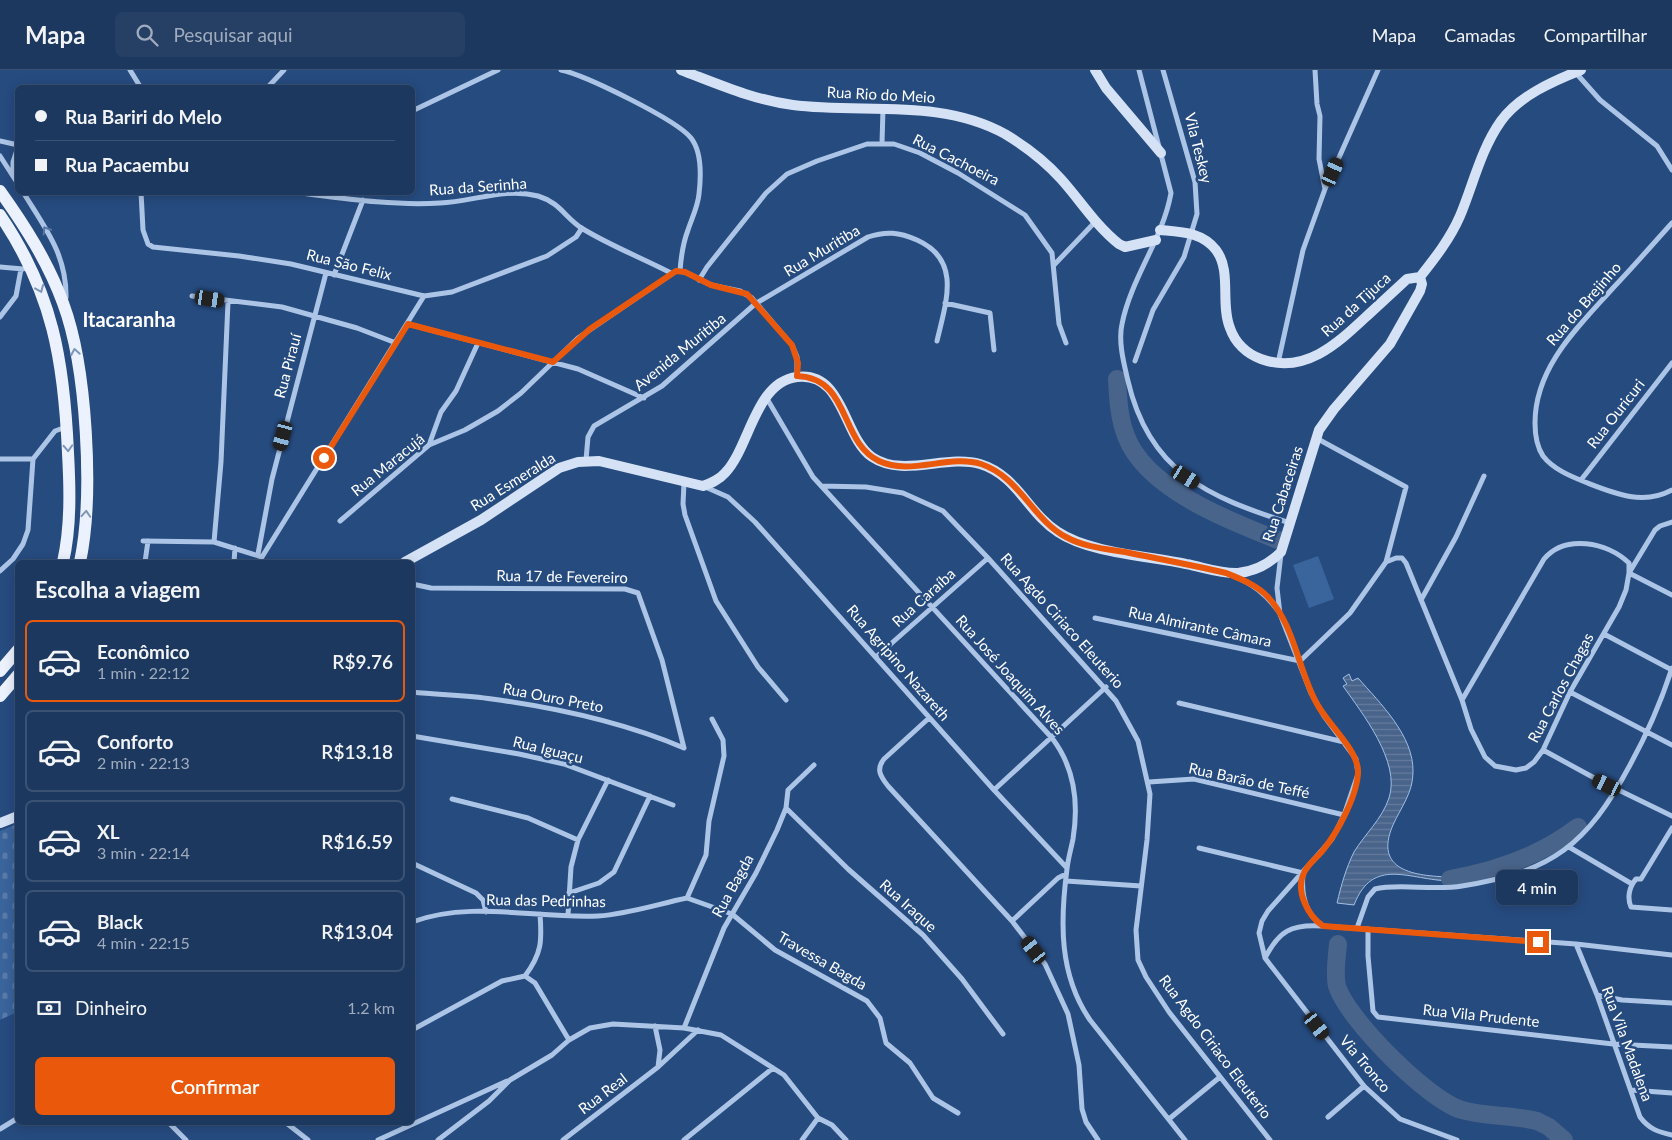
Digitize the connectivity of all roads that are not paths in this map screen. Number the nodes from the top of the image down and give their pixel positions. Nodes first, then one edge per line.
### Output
1 (130, 70) edge
2 (284, 70) edge
3 (498, 70) edge
4 (560, 70) edge
5 (681, 70) edge
6 (1095, 70) edge
7 (1139, 70) edge
8 (1163, 70) edge
9 (1315, 70) edge
10 (1378, 70) edge
11 (1579, 71) edge
12 (139, 85) edge
13 (270, 85) edge
14 (883, 109) junction
15 (415, 110) edge
16 (0, 141) edge
17 (882, 143) junction
18 (15, 145) edge
19 (1161, 153) junction
20 (15, 154) edge
21 (0, 156) edge
22 (1672, 170) edge
23 (13, 176) junction
24 (15, 179) edge
25 (1325, 189) junction
26 (0, 191) edge
27 (25, 195) edge
28 (141, 195) edge
29 (319, 195) edge
30 (363, 200) junction
31 (0, 215) edge
32 (1096, 220) junction
33 (1672, 223) edge
34 (582, 228) junction
35 (1160, 230) junction
36 (1192, 233) junction
37 (1156, 240) junction
38 (1054, 265) junction
39 (0, 267) edge
40 (26, 268) junction
41 (680, 271) junction
42 (326, 273) junction
43 (671, 273) junction
44 (334, 275) junction
45 (1420, 277) junction
46 (699, 280) junction
47 (192, 296) dead end
48 (424, 296) junction
49 (228, 302) junction
50 (945, 303) junction
51 (755, 304) junction
52 (65, 309) junction
53 (0, 317) edge
54 (314, 317) junction
55 (408, 324) junction
56 (937, 341) dead end
57 (1066, 342) dead end
58 (396, 343) junction
59 (478, 343) junction
60 (994, 350) dead end
61 (1135, 361) dead end
62 (553, 362) junction
63 (1278, 363) junction
64 (1672, 363) edge
65 (797, 376) junction
66 (766, 397) junction
67 (644, 398) junction
68 (67, 426) junction
69 (1316, 438) junction
70 (429, 445) junction
71 (0, 459) edge
72 (33, 459) junction
73 (586, 460) junction
74 (1484, 476) dead end
75 (1581, 480) junction
76 (684, 483) junction
77 (703, 486) junction
78 (821, 486) junction
79 (1672, 490) edge
80 (340, 521) dead end
81 (1672, 522) edge
82 (1290, 523) junction
83 (214, 542) junction
84 (235, 548) junction
85 (1281, 552) junction
86 (261, 558) edge
87 (988, 558) junction
88 (62, 560) edge
89 (80, 560) edge
90 (146, 560) edge
91 (234, 560) edge
92 (409, 560) edge
93 (1386, 562) junction
94 (0, 571) edge
95 (1226, 573) junction
96 (1629, 573) junction
97 (415, 585) edge
98 (1672, 595) edge
99 (1421, 600) junction
100 (933, 608) junction
101 (1280, 614) junction
102 (1095, 618) dead end
103 (1604, 634) junction
104 (15, 654) edge
105 (876, 657) junction
106 (1300, 661) junction
107 (1672, 669) edge
108 (0, 671) edge
109 (15, 678) edge
110 (1106, 687) junction
111 (415, 692) edge
112 (1570, 692) junction
113 (0, 696) edge
114 (786, 700) dead end
115 (1462, 700) junction
116 (1179, 703) dead end
117 (929, 718) junction
118 (712, 719) dead end
119 (1647, 733) junction
120 (415, 737) edge
121 (1052, 738) junction
122 (1344, 742) junction
123 (1672, 745) edge
124 (684, 748) joint
125 (1543, 750) junction
126 (814, 765) dead end
127 (608, 780) junction
128 (1148, 782) junction
129 (1617, 789) junction
130 (994, 790) junction
131 (650, 796) junction
132 (452, 799) dead end
133 (673, 805) dead end
134 (786, 808) junction
135 (1344, 815) junction
136 (1672, 816) edge
137 (15, 817) edge
138 (0, 823) edge
139 (1672, 828) edge
140 (578, 840) junction
141 (1569, 846) junction
142 (1199, 848) dead end
143 (415, 864) edge
144 (1067, 871) junction
145 (1304, 873) junction
146 (1066, 881) junction
147 (1632, 884) junction
148 (1141, 886) junction
149 (569, 893) junction
150 (687, 898) junction
151 (1672, 910) edge
152 (486, 912) junction
153 (540, 914) junction
154 (732, 914) junction
155 (568, 915) junction
156 (415, 921) edge
157 (1012, 921) junction
158 (1323, 926) junction
159 (1357, 928) junction
160 (1368, 929) junction
161 (1576, 944) junction
162 (1672, 955) edge
163 (1265, 958) junction
164 (525, 976) junction
165 (1597, 995) junction
166 (1672, 1003) edge
167 (654, 1026) junction
168 (415, 1028) edge
169 (684, 1028) junction
170 (698, 1030) junction
171 (1003, 1034) dead end
172 (569, 1040) junction
173 (1613, 1044) junction
174 (1672, 1047) edge
175 (658, 1067) junction
176 (773, 1068) junction
177 (1220, 1077) junction
178 (510, 1080) junction
179 (1364, 1086) junction
180 (1631, 1090) junction
181 (1672, 1093) edge
182 (958, 1113) dead end
183 (1328, 1117) dead end
184 (818, 1118) junction
185 (1169, 1119) junction
186 (15, 1120) edge
187 (415, 1123) edge
188 (171, 1125) edge
189 (289, 1125) edge
190 (411, 1125) edge
191 (0, 1129) edge
192 (1672, 1135) edge
193 (186, 1140) edge
194 (308, 1140) edge
195 (378, 1140) edge
196 (438, 1140) edge
197 (563, 1140) edge
198 (684, 1140) edge
199 (802, 1140) edge
200 (846, 1140) edge
201 (1098, 1140) edge
202 (1185, 1140) edge
203 (1270, 1140) edge
204 (1457, 1140) edge

1 - 12 street
2 - 13 street
3 - 15 street
4 - 41 street
5 - 14 main road, Rua Rio do Meio
6 - 19 main road
7 - 19 street
8 - 36 street, Vila Teskey
9 - 25 street
10 - 25 street
11 - 22 street
11 - 45 main road, Rua Cabaceiras
14 - 17 street
14 - 32 main road, Rua Rio do Meio
16 - 18 street
17 - 38 street, Rua Cachoeira
17 - 46 street, Rua Cachoeira
19 - 35 street
20 - 23 street
21 - 23 street
23 - 24 street
25 - 63 street
26 - 52 main road
52 -> 27 street
28 - 42 street, Rua São Felix
29 - 30 street, Rua da Serinha
30 - 34 street, Rua da Serinha
30 - 44 street
31 - 40 main road
32 - 37 main road, Rua Rio do Meio
32 - 38 street
33 - 75 street, Rua do Brejinho
34 - 43 street, Rua da Serinha
34 - 48 street, Rua São Felix
35 - 36 main road, Rua da Tijuca
35 - 37 street
36 - 61 street, Vila Teskey
36 - 63 main road, Rua da Tijuca
37 - 82 street
38 - 57 street, Rua Cachoeira
39 - 40 street
40 - 53 street
40 -> 68 main road
41 - 43 street
41 - 46 street
42 - 44 street, Rua São Felix
42 - 54 street, Rua Pirauí
43 - 62 street, Rua Maracujá
44 - 48 street, Rua São Felix
45 - 63 main road, Rua da Tijuca
45 - 69 main road, Rua Cabaceiras
46 - 51 street
47 - 49 street
48 - 55 street
49 - 54 street
49 - 83 street
50 - 51 street, Rua Muritiba
50 - 56 street, Rua Muritiba
50 - 60 street
51 - 65 street
51 - 67 street, Avenida Muritiba
89 -> 52 main road
54 - 58 street
54 - 86 street, Rua Pirauí
55 - 58 street
55 - 59 street
58 - 86 street
59 - 62 street
59 - 70 street
62 - 67 street
62 - 70 street, Rua Maracujá
64 - 75 street, Rua Ouricuri
65 - 66 main road
65 - 95 main road, Rua Cabaceiras
66 - 77 main road
66 - 78 street, Rua José Joaquim Alves
67 - 73 street, Avenida Muritiba
68 - 72 street
68 -> 88 main road
69 - 82 main road, Rua Cabaceiras
69 - 93 street
70 - 80 street, Rua Maracujá
71 - 72 street
72 - 94 street
73 - 76 main road, Rua Esmeralda
73 - 92 main road, Rua Esmeralda
74 - 99 street
75 - 79 street, Rua do Brejinho
76 - 77 main road, Rua Esmeralda
76 - 114 street
77 - 105 street, Rua Agripino Nazareth
78 - 87 street, Rua Agdo Ciriaco Eleuterio
78 - 100 street, Rua José Joaquim Alves
81 - 96 street, Rua Carlos Chagas
82 - 85 main road, Rua Cabaceiras
83 - 84 street
83 - 90 street
84 - 86 street
84 - 91 street
85 - 95 main road, Rua Cabaceiras
85 - 101 street, Via Tronco
87 - 100 street, Rua Caraíba
87 - 110 street, Rua Agdo Ciriaco Eleuterio
93 - 99 street, Rua Carlos Chagas
93 - 106 street
95 - 101 street
96 - 98 street
96 - 103 street, Rua Carlos Chagas
96 - 115 street
97 - 124 street, Rua 17 de Fevereiro
99 - 115 street, Rua Carlos Chagas
100 - 105 street, Rua Caraíba
100 - 121 street, Rua José Joaquim Alves
101 - 106 street, Via Tronco
102 - 106 street, Rua Almirante Câmara
103 - 107 street
103 - 112 street, Rua Carlos Chagas
104 - 108 main road
105 - 117 street, Rua Agripino Nazareth
106 - 122 street, Via Tronco
107 - 119 street
109 - 113 main road
110 - 121 street
110 - 128 street, Rua Agdo Ciriaco Eleuterio
111 - 124 street, Rua Ouro Preto
112 - 119 street
112 - 125 street, Rua Carlos Chagas
115 - 125 street, Rua Carlos Chagas
116 - 122 street
117 - 130 street, Rua Agripino Nazareth
117 - 157 street
118 - 150 street
119 - 123 street
119 - 129 street
120 - 127 street, Rua Iguaçu
121 - 130 street
121 - 144 street, Rua José Joaquim Alves
122 - 135 street, Via Tronco
125 - 129 street
126 - 134 street, Rua Bagda
127 - 131 street, Rua Iguaçu
127 - 140 street
128 - 135 street, Rua Barão de Teffé
128 - 148 street, Rua Agdo Ciriaco Eleuterio
129 - 136 street
129 - 141 street
130 - 144 street, Rua Agripino Nazareth
131 - 133 street, Rua Iguaçu
131 - 149 street
132 - 140 street
134 - 154 street, Rua Bagda
134 - 171 street, Rua Iraque
135 - 145 street, Via Tronco
137 - 138 main road
139 - 147 street
140 - 149 street
141 - 147 street
141 - 159 street
142 - 145 street
143 - 152 street
144 - 146 street, Rua José Joaquim Alves
144 - 157 street
145 - 158 street
145 - 163 street, Via Tronco
146 - 148 street
146 - 185 street, Rua José Joaquim Alves
147 - 151 street
148 - 177 street, Rua Agdo Ciriaco Eleuterio
149 - 155 street
150 - 154 street, Travessa Bagda
150 - 155 street, Rua das Pedrinhas
152 - 153 street, Rua das Pedrinhas
152 - 156 street, Rua das Pedrinhas
153 - 155 street, Rua das Pedrinhas
153 - 164 street
154 - 169 street, Rua Bagda
154 - 182 street, Travessa Bagda
157 - 201 street
158 - 159 street
158 - 163 street
159 - 160 street
160 - 161 street
160 - 173 street, Rua Vila Prudente
161 - 162 street
161 - 165 street, Rua Vila Madalena
163 - 179 street, Via Tronco
164 - 168 street
164 - 172 street
165 - 166 street
165 - 173 street, Rua Vila Madalena
167 - 169 street
167 - 172 street
167 - 175 street
169 - 170 street
170 - 175 street, Rua Real
170 - 176 street
172 - 178 street
173 - 174 street, Rua Vila Prudente
173 - 180 street, Rua Vila Madalena
175 - 197 street, Rua Real
176 - 184 street
176 - 198 street
177 - 185 street
177 - 203 street, Rua Agdo Ciriaco Eleuterio
178 - 187 street
178 - 196 street
179 - 183 street
179 - 204 street, Via Tronco
180 - 181 street
180 - 192 street, Rua Vila Madalena
184 - 199 street
184 - 200 street
185 - 202 street, Rua José Joaquim Alves
186 - 191 street
188 - 193 street
189 - 194 street
190 - 195 street

